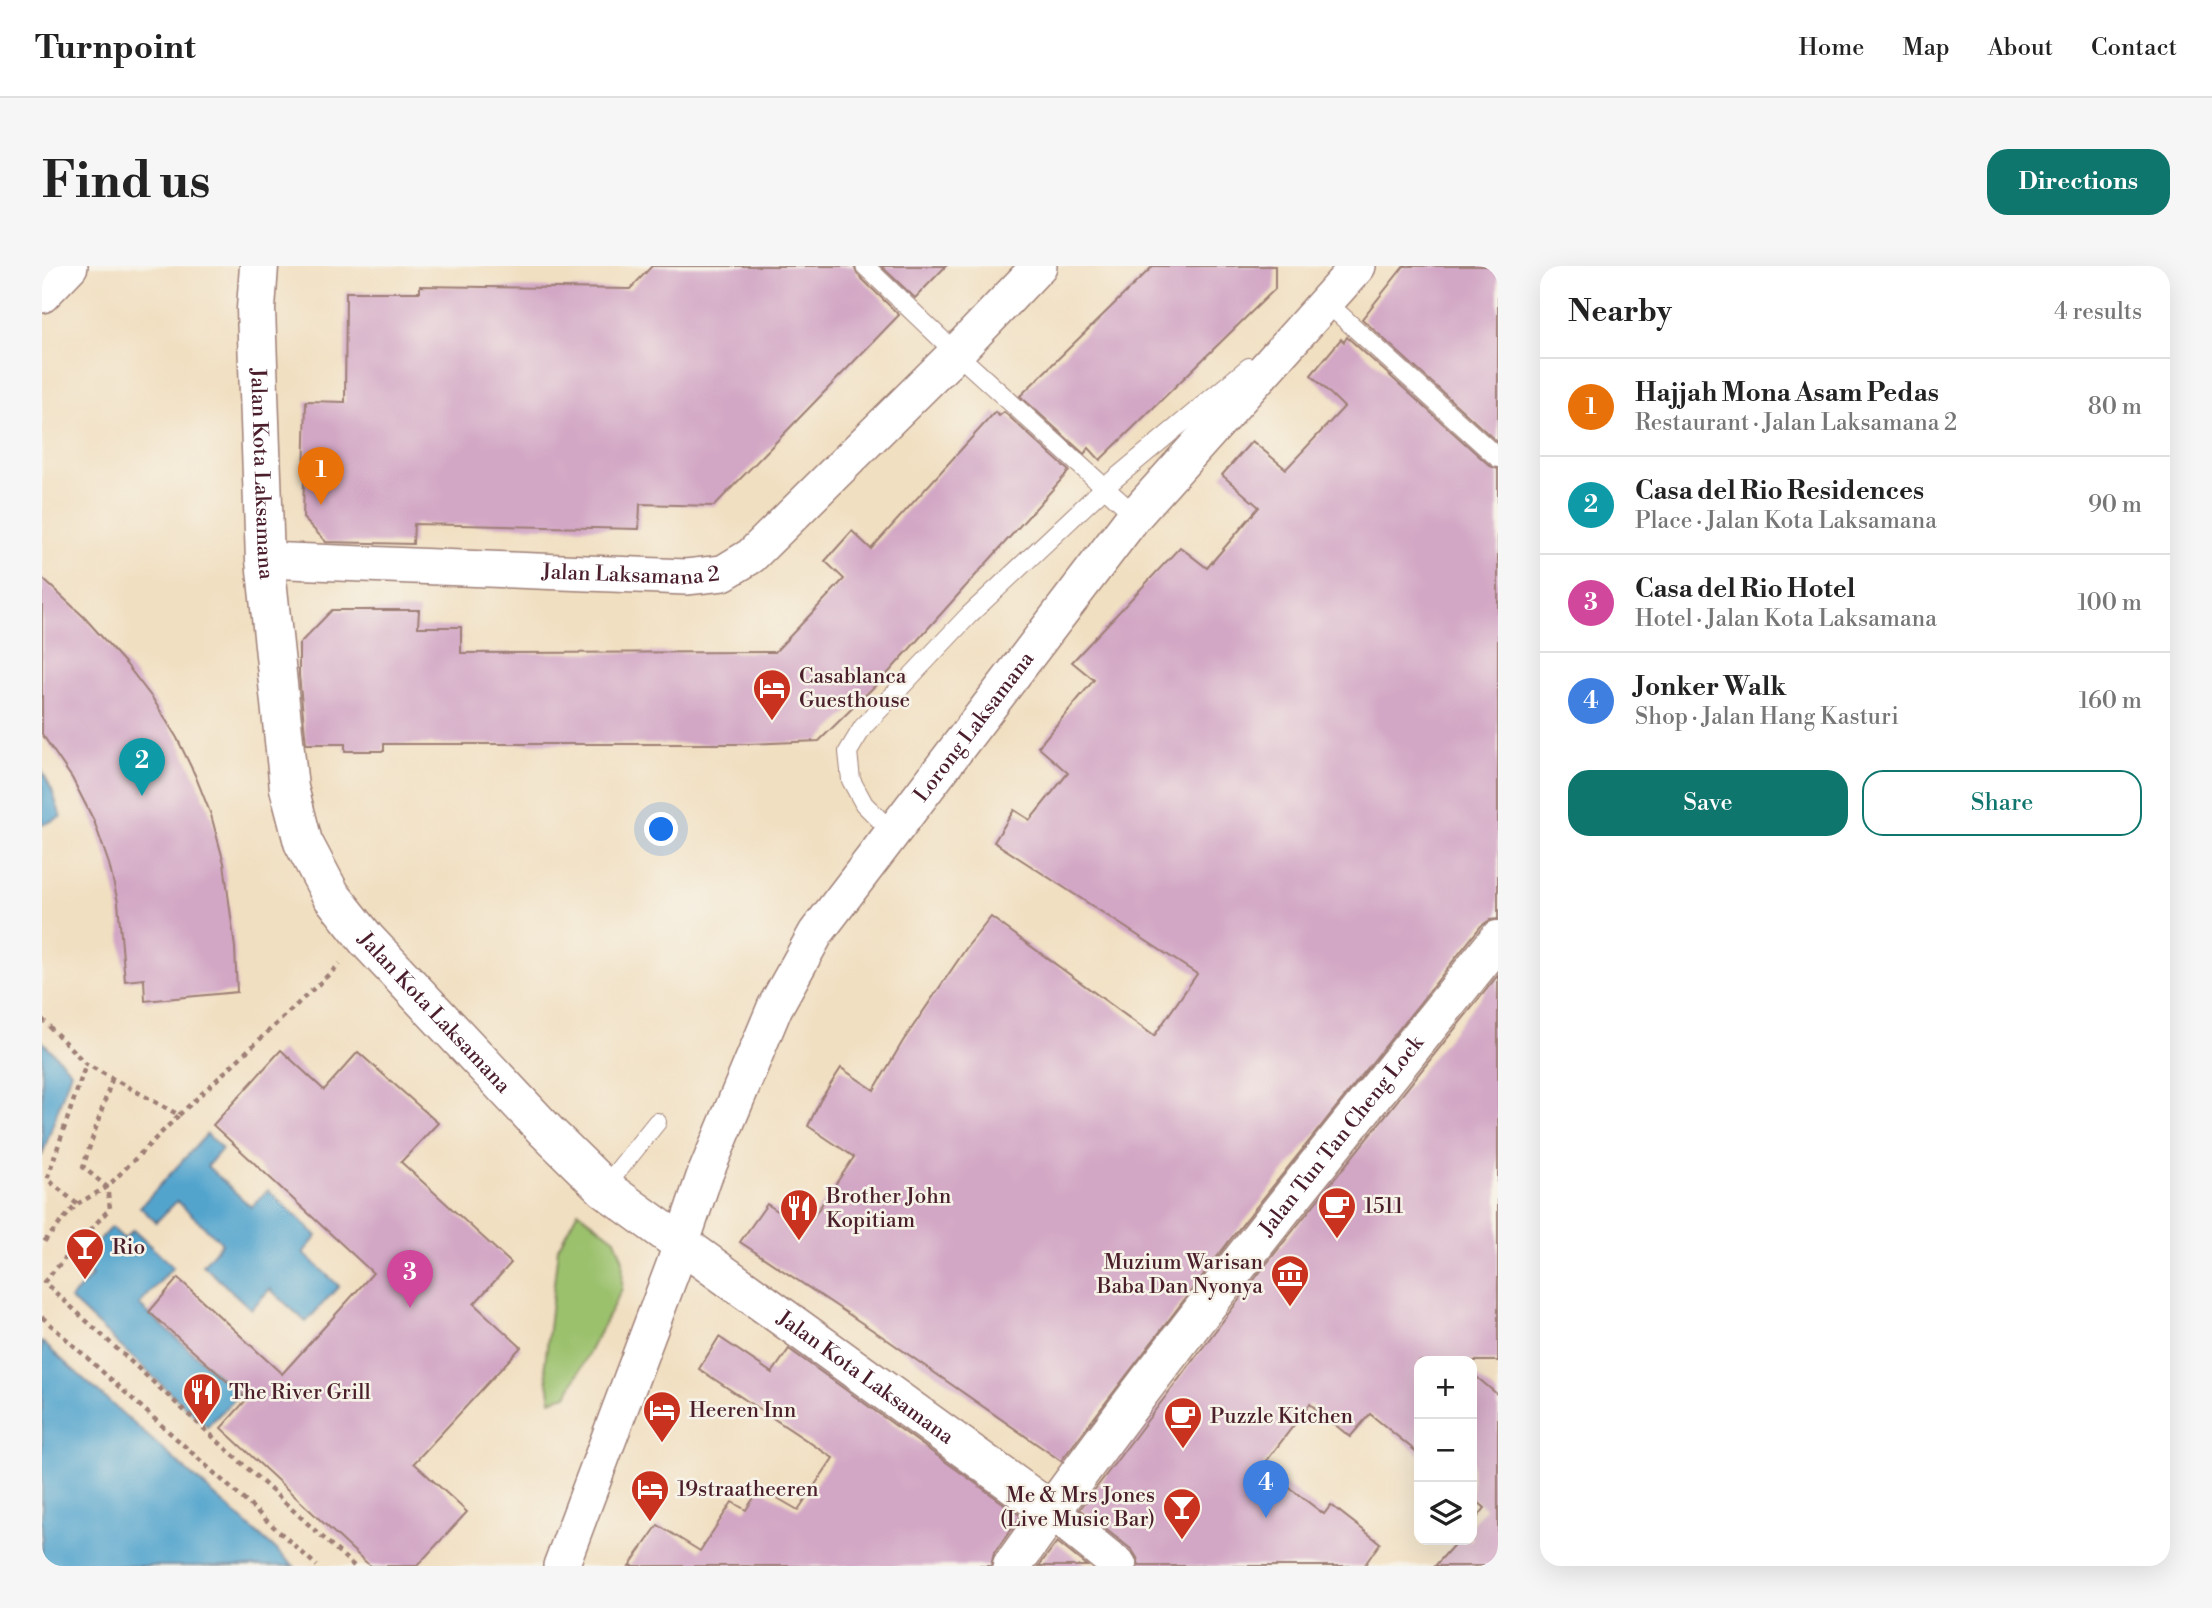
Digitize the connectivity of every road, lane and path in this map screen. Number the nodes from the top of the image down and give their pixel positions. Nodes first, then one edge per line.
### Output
1 (70, 266) edge
2 (259, 266) edge
3 (865, 266) edge
4 (1039, 266) edge
5 (1359, 266) edge
6 (42, 295) edge
7 (1326, 302) junction
8 (956, 352) junction
9 (1498, 458) edge
10 (1105, 487) junction
11 (1135, 515) junction
12 (265, 560) junction
13 (892, 832) junction
14 (366, 939) junction
15 (1498, 940) edge
16 (42, 1019) edge
17 (86, 1064) junction
18 (112, 1079) junction
19 (179, 1115) junction
20 (657, 1122) dead end
21 (107, 1187) junction
22 (604, 1188) junction
23 (77, 1204) junction
24 (680, 1243) junction
25 (42, 1244) edge
26 (42, 1317) edge
27 (1051, 1511) junction
28 (317, 1566) edge
29 (354, 1566) edge
30 (561, 1566) edge
31 (1012, 1566) edge
32 (1119, 1566) edge

1 - 6 street
2 - 12 street, Jalan Kota Laksamana
3 - 8 lane
4 - 8 street, Jalan Laksamana 2
5 - 7 street, Lorong Laksamana
7 - 9 lane
7 - 10 lane
7 - 11 street, Lorong Laksamana
8 - 10 lane
8 - 12 street, Jalan Laksamana 2
10 - 11 lane
10 - 13 lane
11 - 13 street, Lorong Laksamana
12 - 14 street, Jalan Kota Laksamana
13 - 24 street, Lorong Laksamana
14 - 19 path
14 - 22 street, Jalan Kota Laksamana
15 - 27 street, Jalan Tun Tan Cheng Lock
16 - 17 path
17 - 18 path
17 - 23 path
18 - 19 path
18 - 21 path
19 - 21 path
20 - 22 lane
21 - 23 path
21 - 29 path
22 - 24 street, Jalan Kota Laksamana
23 - 25 path
24 - 27 street, Jalan Kota Laksamana
24 - 30 street, Lorong Laksamana
26 - 28 path
27 - 31 street, Jalan Tun Tan Cheng Lock
27 - 32 street

